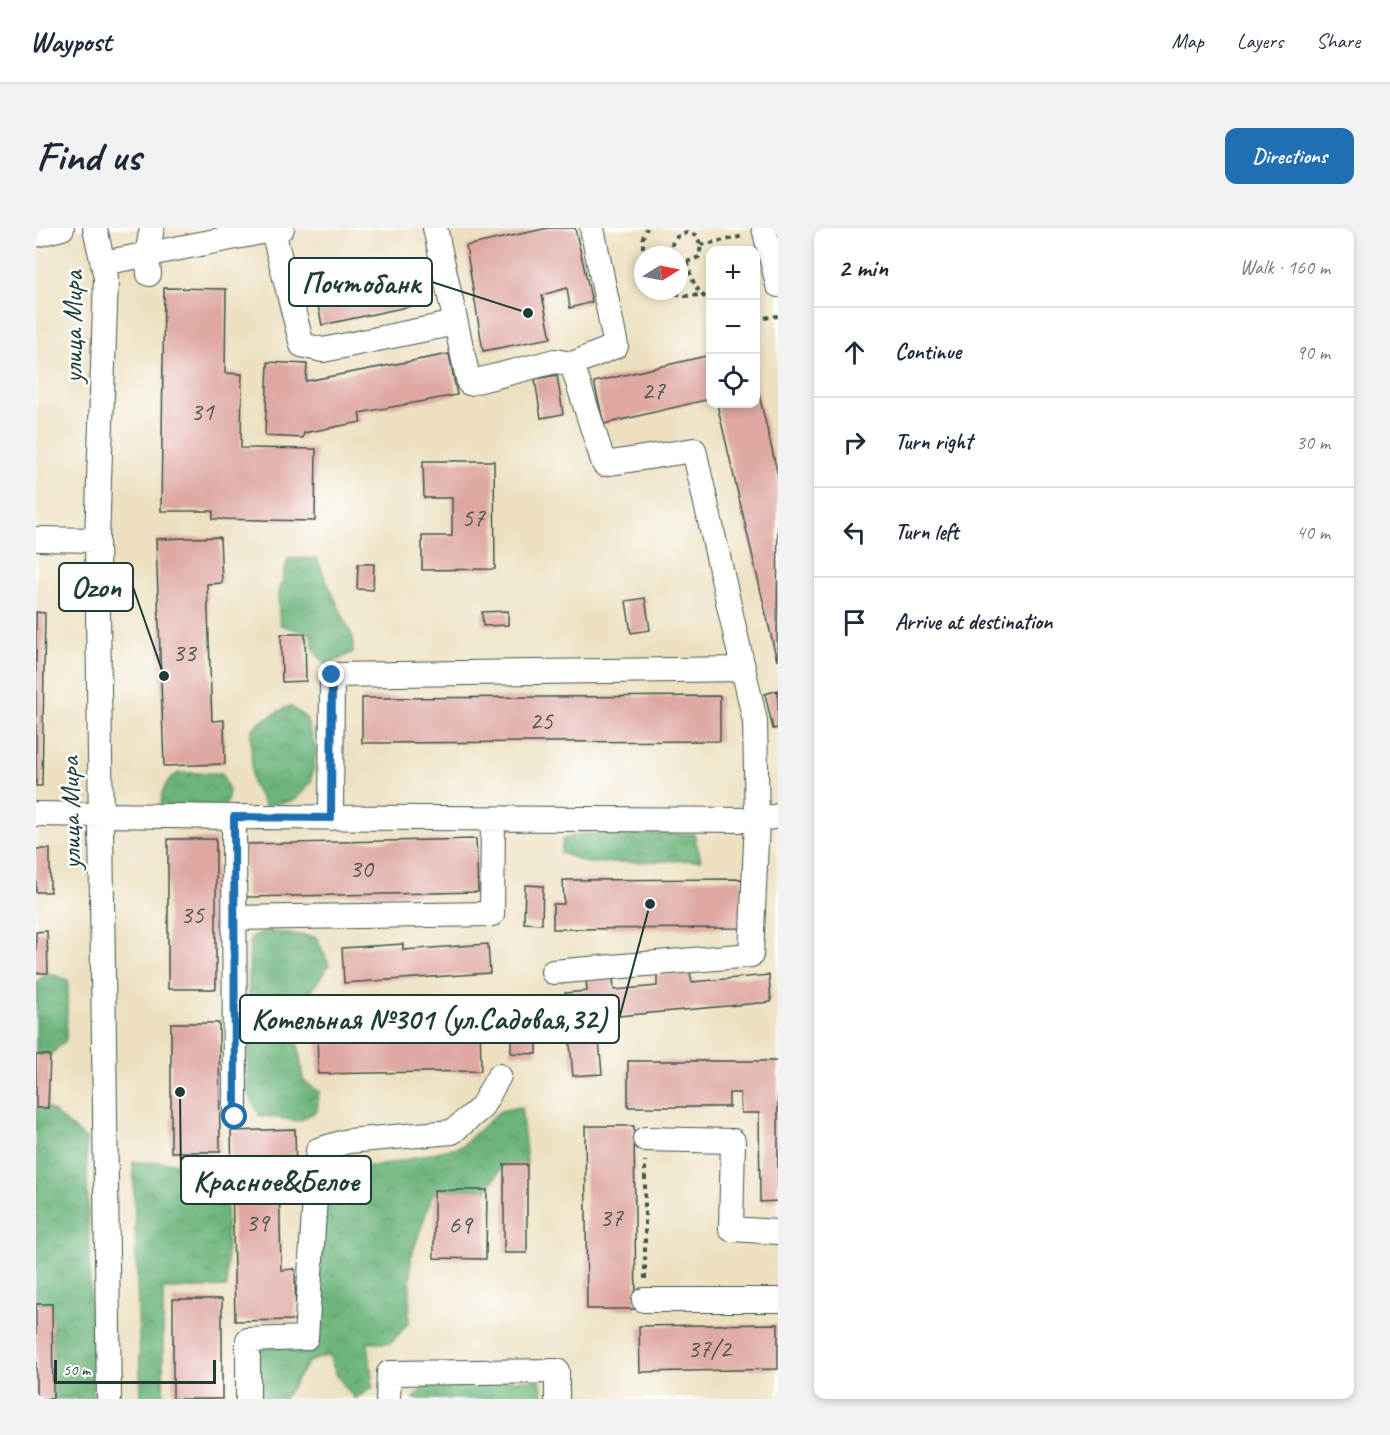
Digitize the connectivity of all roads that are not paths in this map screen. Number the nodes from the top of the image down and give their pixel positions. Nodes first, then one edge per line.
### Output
1 (62, 228) edge
2 (95, 228) edge
3 (435, 228) edge
4 (592, 228) edge
5 (153, 229) edge
6 (278, 229) edge
7 (764, 230) edge
8 (36, 235) edge
9 (103, 263) junction
10 (148, 264) junction
11 (778, 285) edge
12 (456, 322) junction
13 (572, 364) junction
14 (36, 538) edge
15 (97, 540) junction
16 (743, 669) junction
17 (36, 814) edge
18 (100, 815) junction
19 (234, 817) junction
20 (331, 818) junction
21 (767, 818) edge
22 (493, 819) junction
23 (235, 918) junction
24 (553, 972) dead end
25 (499, 1076) dead end
26 (235, 1117) dead end
27 (645, 1139) road end
28 (778, 1232) edge
29 (644, 1300) road end
30 (778, 1300) edge
31 (109, 1399) edge
32 (248, 1399) edge
33 (388, 1399) edge
34 (557, 1399) edge

1 - 8 street
2 - 9 street, улица Мира
3 - 12 street
4 - 13 street
5 - 10 street
6 - 10 street
6 - 12 street
7 - 11 street
9 - 10 street
9 - 15 street, улица Мира
12 - 13 street
13 - 16 street
14 - 15 street
15 - 18 street, улица Мира
16 - 20 street
16 - 21 street
17 - 18 street
18 - 19 street
18 - 31 street, улица Мира
19 - 20 street
19 - 23 street
20 - 22 street
21 - 22 street
21 - 24 street
22 - 23 street
23 - 26 street
25 - 32 street
27 - 28 street
29 - 30 street
33 - 34 street

